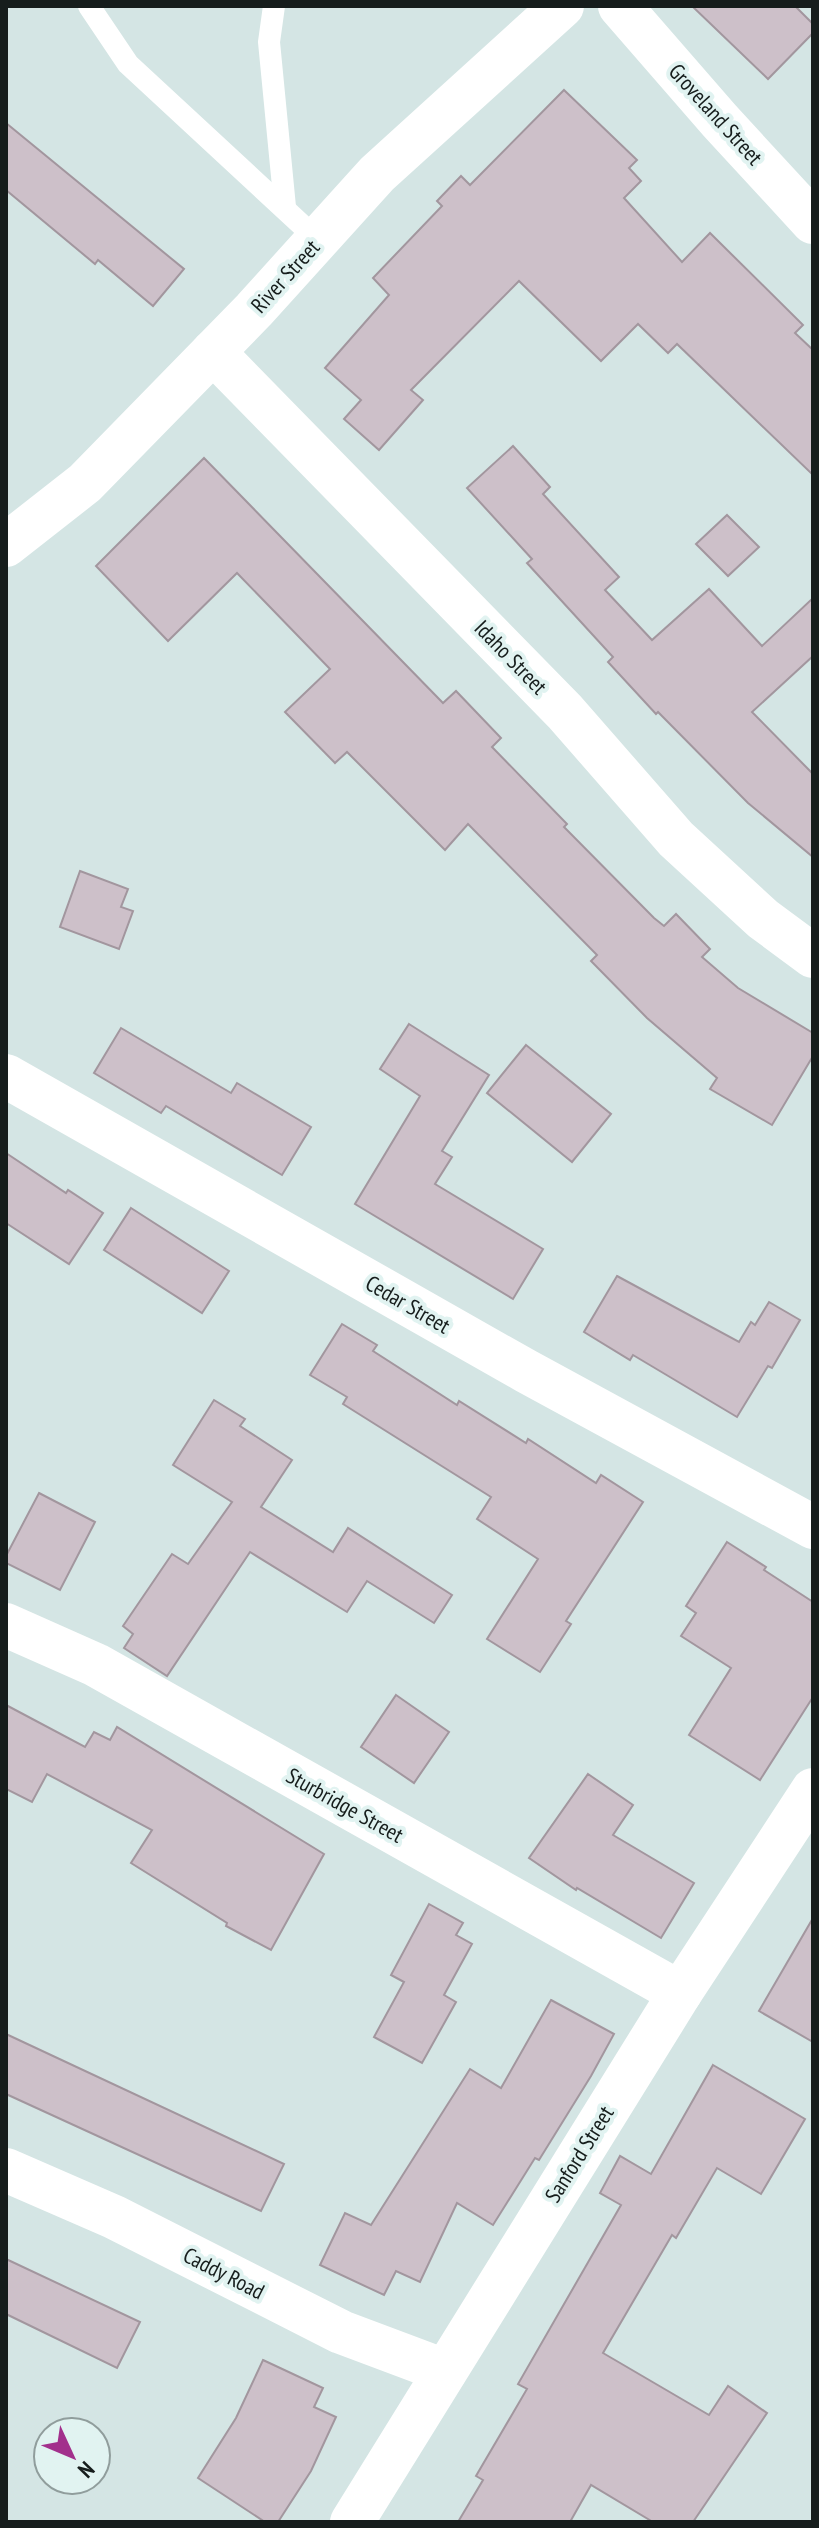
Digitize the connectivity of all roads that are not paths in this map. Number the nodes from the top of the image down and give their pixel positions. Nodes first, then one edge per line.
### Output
1 (89, 6) edge
2 (274, 6) edge
3 (562, 6) edge
4 (620, 6) edge
5 (285, 207) junction
6 (813, 222) edge
7 (318, 240) junction
8 (213, 352) junction
9 (6, 545) edge
10 (813, 956) edge
11 (6, 1076) edge
12 (813, 1527) edge
13 (6, 1625) edge
14 (813, 1790) edge
15 (680, 1993) junction
16 (6, 2170) edge
17 (445, 2371) junction
18 (352, 2522) edge

1 - 5 lane
2 - 5 lane
3 - 7 street, River Street
4 - 6 street, Groveland Street
5 - 7 lane
7 - 8 street, River Street
8 - 9 street, River Street
8 - 10 street, Idaho Street
11 - 12 street, Cedar Street
13 - 15 street, Sturbridge Street
14 - 15 street, Sanford Street
15 - 17 street, Sanford Street
16 - 17 street, Caddy Road
17 - 18 street, Sanford Street

